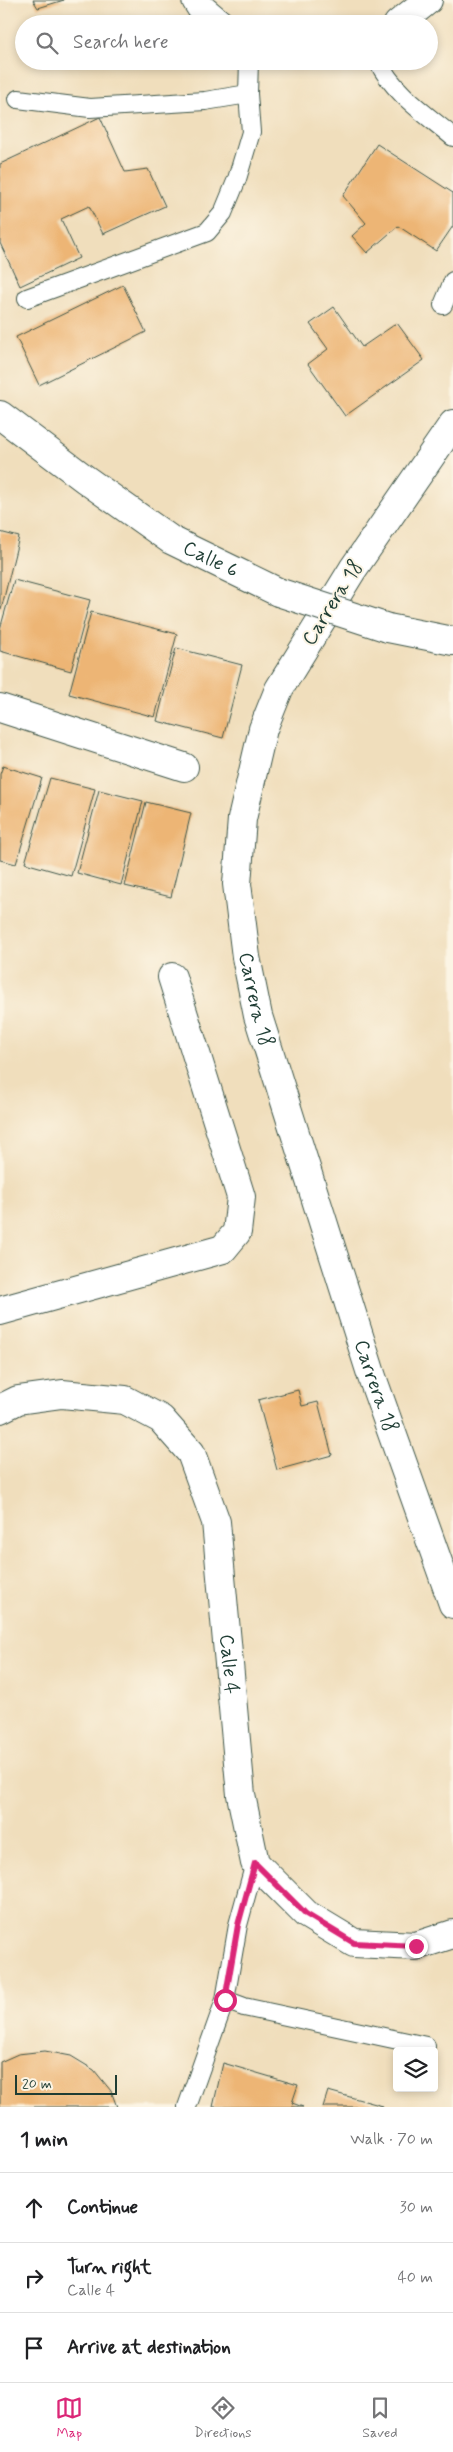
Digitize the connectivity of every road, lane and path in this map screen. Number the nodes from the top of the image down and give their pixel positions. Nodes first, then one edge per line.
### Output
1 (196, 0) edge
2 (428, 0) edge
3 (209, 15) edge
4 (409, 15) edge
5 (249, 70) edge
6 (382, 70) edge
7 (248, 94) junction
8 (18, 99) dead end
9 (453, 137) edge
10 (453, 281) edge
11 (27, 298) dead end
12 (443, 305) dead end
13 (0, 415) edge
14 (453, 424) edge
15 (453, 641) edge
16 (0, 708) edge
17 (184, 767) dead end
18 (172, 976) dead end
19 (0, 1312) edge
20 (0, 1409) edge
21 (453, 1604) edge
22 (255, 1863) junction
23 (453, 1934) edge
24 (225, 2000) junction
25 (426, 2046) dead end
26 (187, 2107) edge

1 - 3 street
2 - 4 street
5 - 7 lane
6 - 9 lane
7 - 8 lane
7 - 11 lane
10 - 12 lane
13 - 15 street, Calle 6, bridge
14 - 21 street, Carrera 18
16 - 17 street
18 - 19 street
20 - 22 street, Calle 4
22 - 23 street
22 - 24 lane
24 - 25 lane
24 - 26 lane

